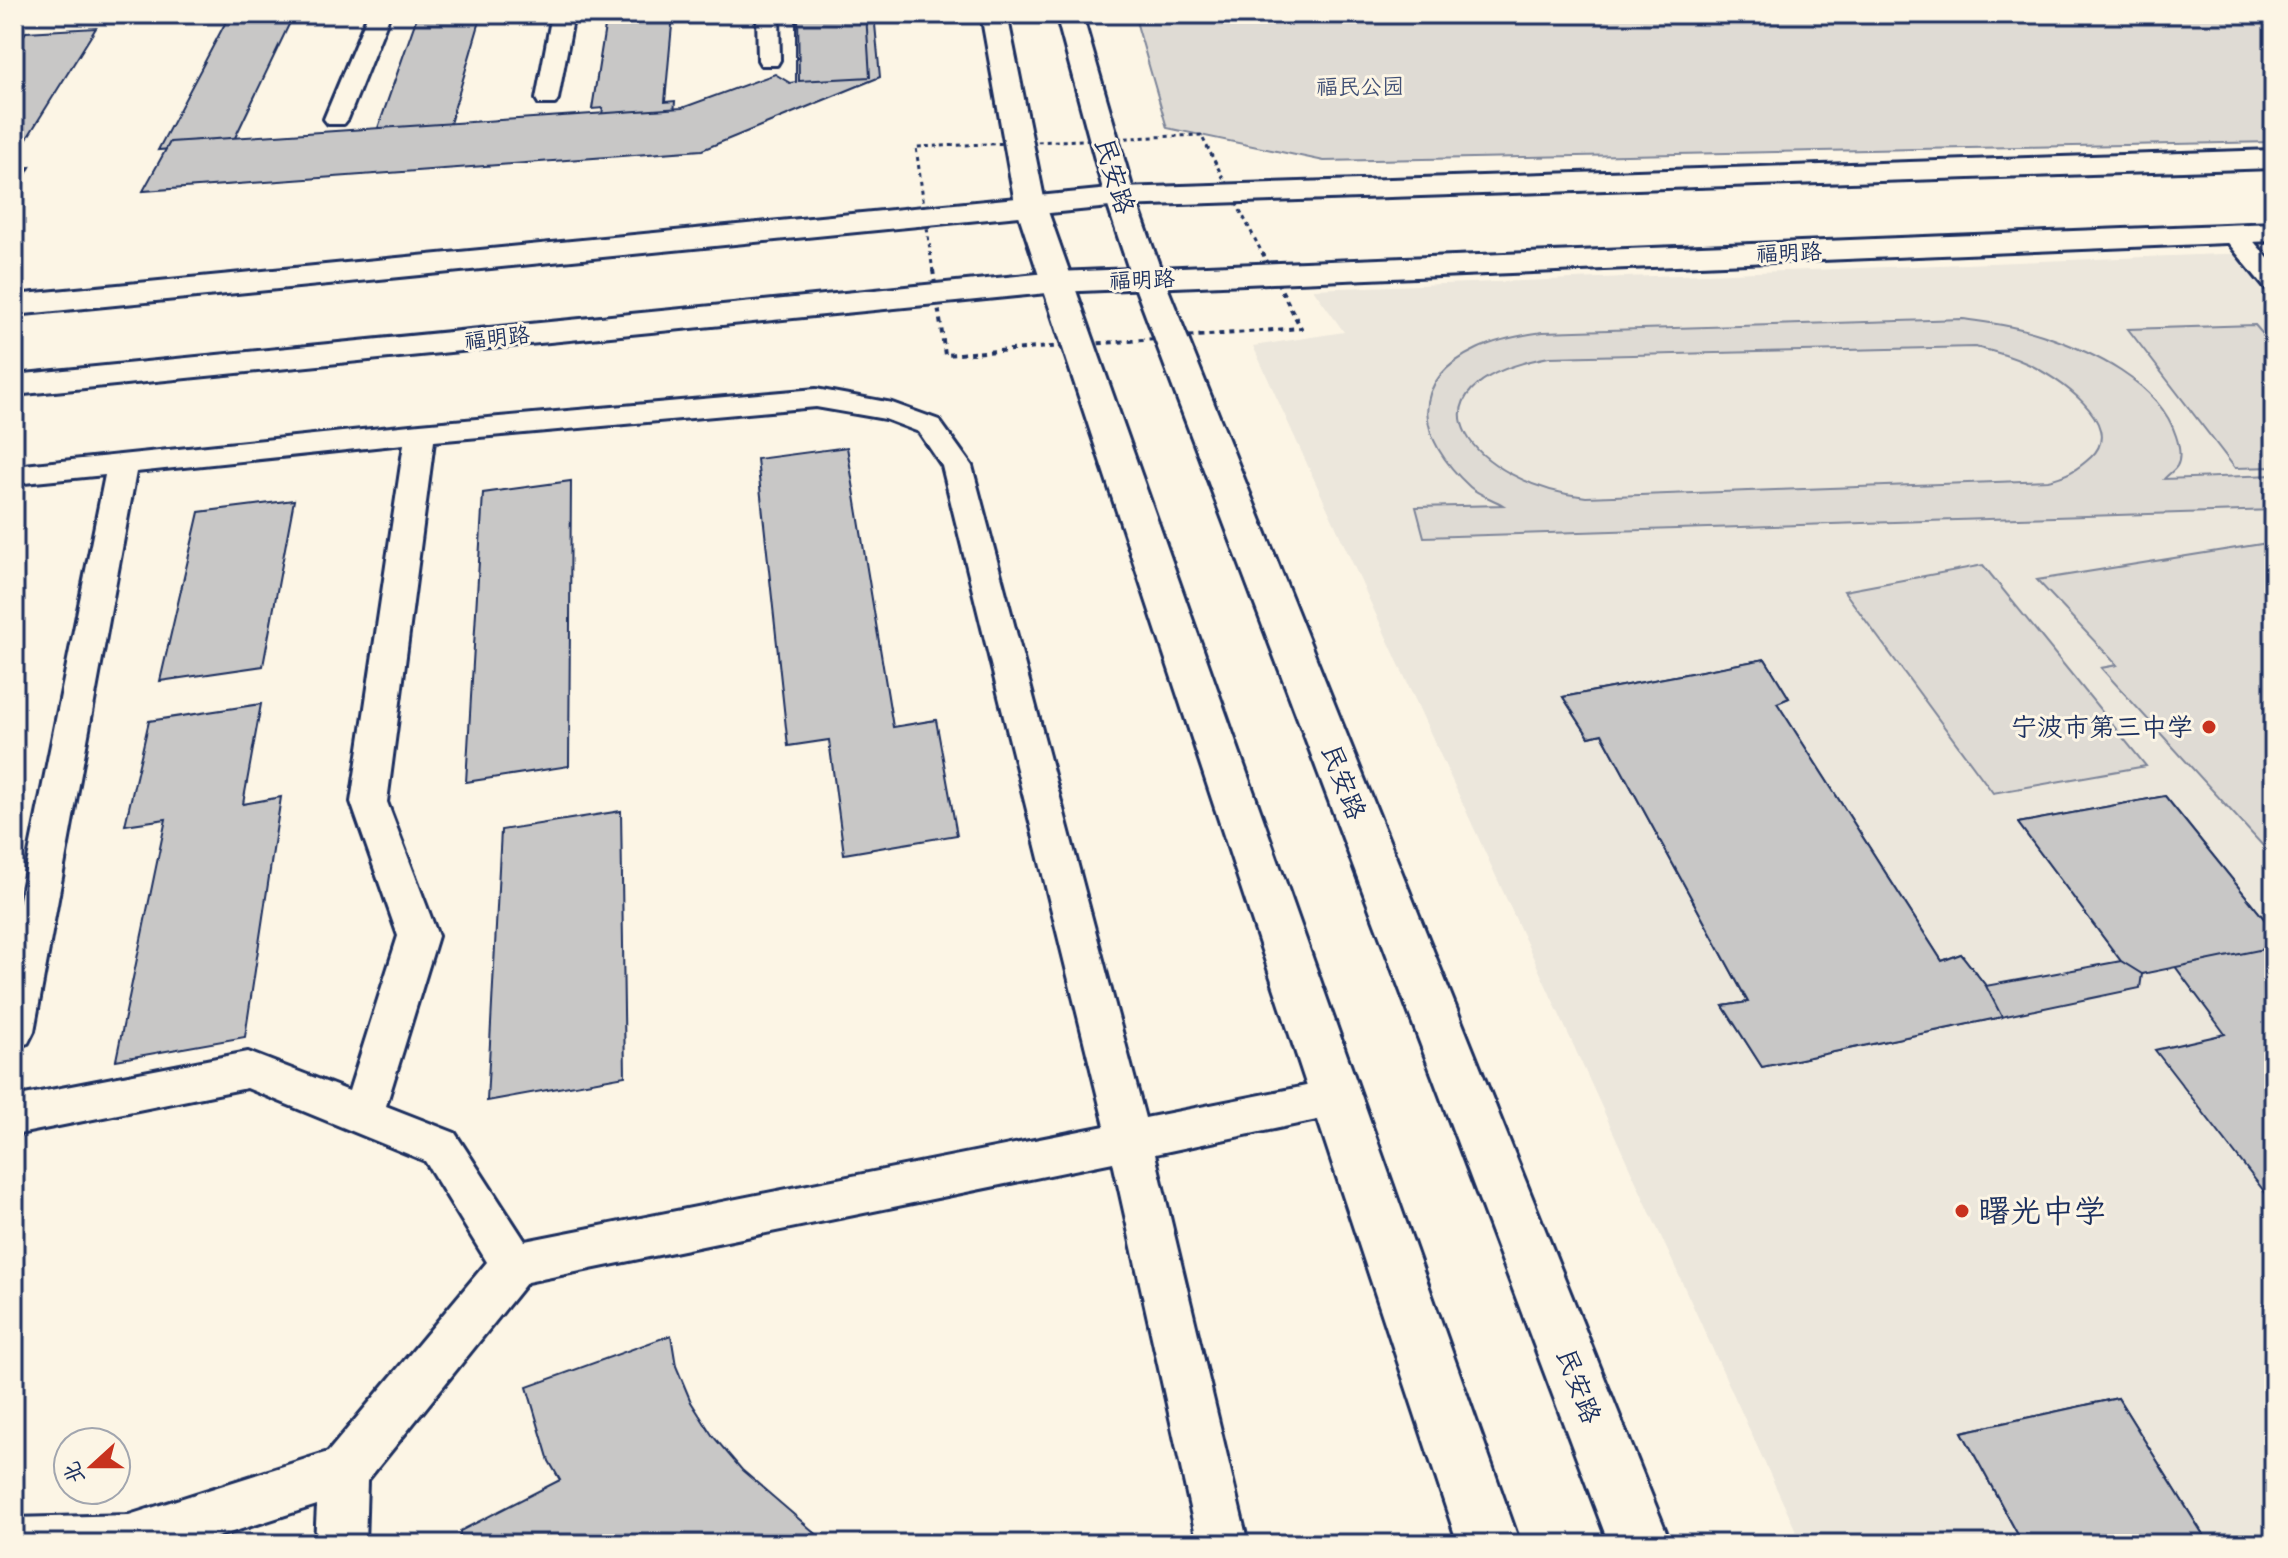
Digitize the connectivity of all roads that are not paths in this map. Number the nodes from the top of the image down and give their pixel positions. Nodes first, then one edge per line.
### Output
1 (379, 14) edge
2 (563, 14) edge
3 (768, 14) edge
4 (994, 14) edge
5 (1069, 14) edge
6 (769, 60) dead end
7 (547, 99) dead end
8 (336, 119) dead end
9 (2274, 159) edge
10 (1120, 197) junction
11 (1030, 203) junction
12 (2274, 232) edge
13 (2234, 234) junction
14 (1148, 279) junction
15 (1057, 282) junction
16 (2274, 282) edge
17 (14, 305) edge
18 (14, 385) edge
19 (420, 433) junction
20 (122, 464) junction
21 (14, 475) edge
22 (14, 1031) edge
23 (1336, 1098) junction
24 (14, 1116) edge
25 (362, 1116) junction
26 (1130, 1140) junction
27 (514, 1264) junction
28 (343, 1472) junction
29 (14, 1543) edge
30 (340, 1544) edge
31 (1223, 1544) edge
32 (1489, 1544) edge
33 (1640, 1544) edge

1 - 8 lane
2 - 7 lane
3 - 6 lane
4 - 11 main road
5 - 10 main road, 民安路
9 - 10 main road
10 - 11 main road
10 - 14 main road, 民安路
11 - 15 main road
11 - 17 main road
12 - 13 main road, 福明路
13 - 14 main road, 福明路
13 - 16 lane
14 - 15 main road, 福明路
14 - 33 main road, 民安路
15 - 18 main road, 福明路
15 - 23 main road
19 - 20 lane
19 - 25 lane
19 - 26 lane
20 - 21 lane
20 - 22 lane
23 - 26 lane
23 - 32 main road
24 - 25 lane
25 - 27 lane
26 - 27 lane
26 - 31 lane
27 - 28 lane
28 - 29 lane
28 - 30 lane

